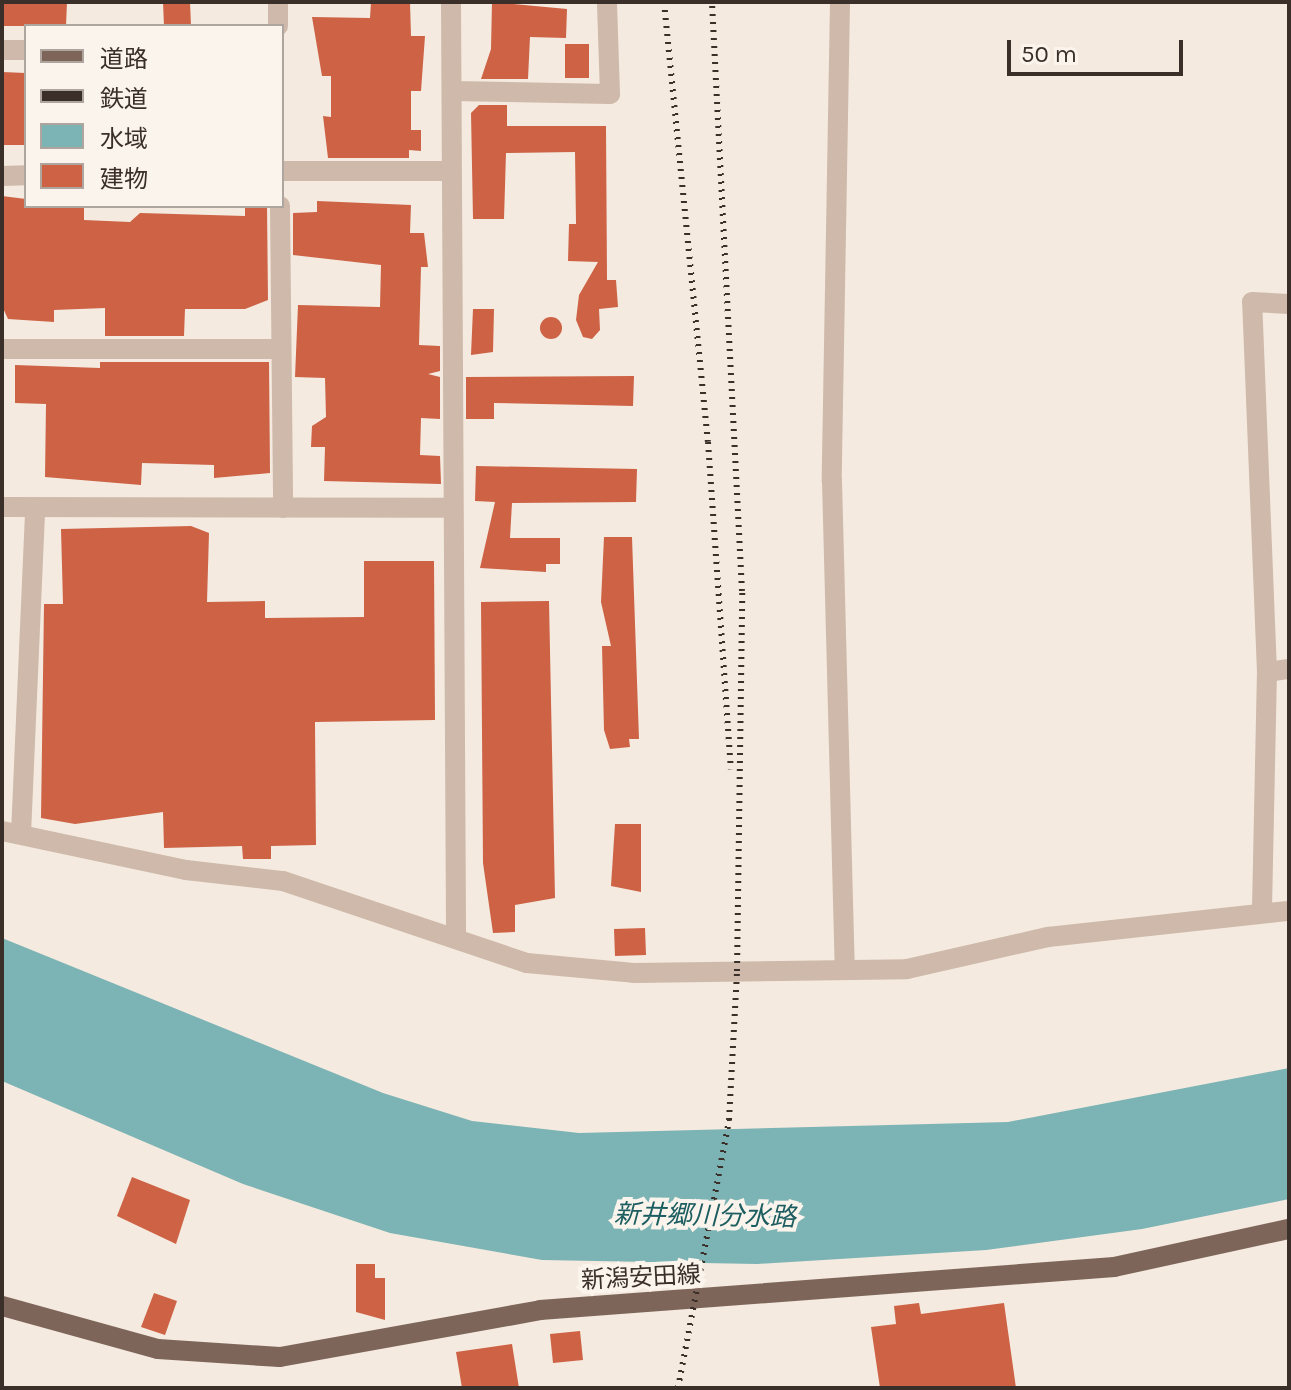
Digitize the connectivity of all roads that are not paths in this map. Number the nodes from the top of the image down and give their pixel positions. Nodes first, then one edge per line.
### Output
1 (278, 2) edge
2 (451, 2) edge
3 (607, 2) edge
4 (840, 2) edge
5 (278, 24) edge
6 (2, 50) edge
7 (24, 50) edge
8 (452, 91) junction
9 (284, 171) edge
10 (450, 171) junction
11 (24, 175) edge
12 (2, 176) edge
13 (280, 208) edge
14 (1289, 304) edge
15 (2, 349) edge
16 (281, 349) junction
17 (2, 507) edge
18 (35, 507) junction
19 (283, 508) junction
20 (452, 508) junction
21 (1289, 669) edge
22 (1267, 672) junction
23 (12, 833) edge
24 (1262, 909) junction
25 (1289, 911) edge
26 (456, 939) junction
27 (845, 969) junction
28 (1289, 1229) edge
29 (2, 1306) edge

1 - 5 street
2 - 8 street
3 - 8 street
4 - 27 street
6 - 7 street
8 - 10 street
9 - 10 street
10 - 20 street
11 - 12 street
13 - 16 street
14 - 22 street
15 - 16 street
16 - 19 street
17 - 18 street
18 - 19 street
18 - 23 street
19 - 20 street
20 - 26 street
21 - 22 street
22 - 24 street
23 - 26 street
24 - 25 street
24 - 27 street
26 - 27 street
28 - 29 main road, 新潟安田線

